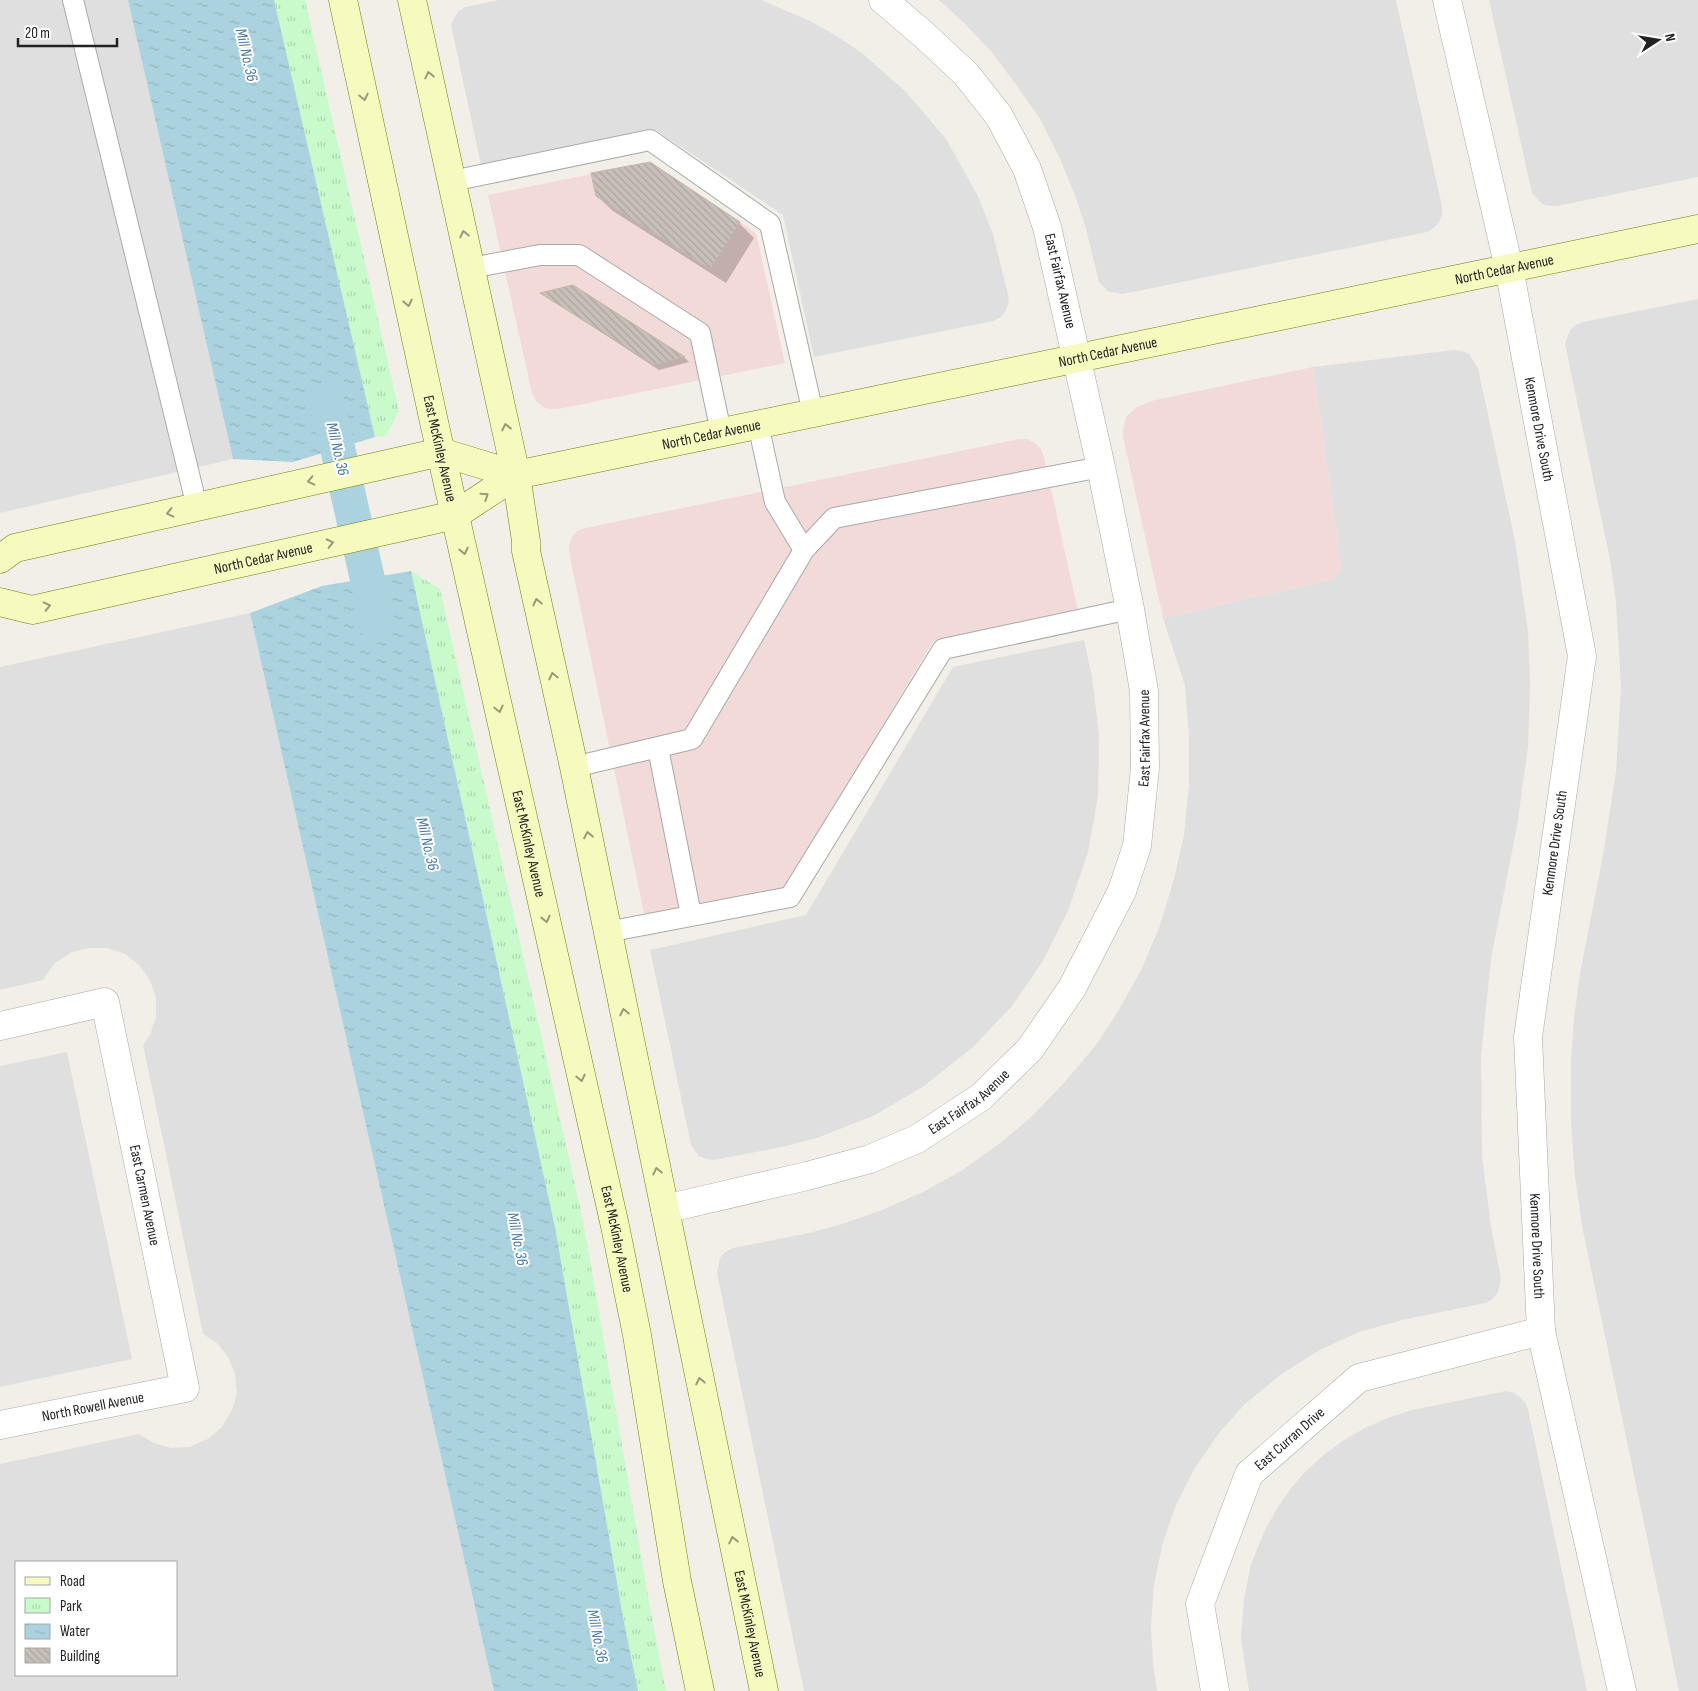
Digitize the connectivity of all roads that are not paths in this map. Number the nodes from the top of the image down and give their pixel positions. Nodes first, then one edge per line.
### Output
1 (73, 0) edge
2 (343, 0) edge
3 (412, 0) edge
4 (883, 0) edge
5 (1447, 0) edge
6 (452, 181) junction
7 (1698, 229) edge
8 (471, 268) junction
9 (1509, 268) junction
10 (1078, 358) junction
11 (813, 413) junction
12 (758, 424) junction
13 (721, 432) junction
14 (441, 452) junction
15 (1101, 466) junction
16 (516, 474) junction
17 (197, 506) junction
18 (455, 515) junction
19 (804, 550) junction
20 (0, 559) edge
21 (0, 602) edge
22 (1130, 609) junction
23 (658, 748) junction
24 (574, 767) junction
25 (692, 916) junction
26 (607, 932) junction
27 (0, 1026) edge
28 (665, 1209) junction
29 (1541, 1331) junction
30 (185, 1388) joint
31 (0, 1425) edge
32 (700, 1691) edge
33 (764, 1691) edge
34 (1215, 1691) edge
35 (1622, 1691) edge

1 - 17 lane
2 -> 14 main road, East McKinley Avenue
6 -> 3 main road, East McKinley Avenue
4 - 10 street, East Fairfax Avenue
5 - 9 street, Kenmore Drive South
8 -> 6 main road, East McKinley Avenue
6 - 11 lane
7 - 9 main road, North Cedar Avenue
8 - 13 lane
16 -> 8 main road, East McKinley Avenue
9 - 10 main road, North Cedar Avenue
9 - 29 street, Kenmore Drive South
10 - 11 main road, North Cedar Avenue
10 - 15 street, East Fairfax Avenue
11 - 12 main road, North Cedar Avenue
12 - 13 main road, North Cedar Avenue
12 - 19 lane
13 - 16 main road, North Cedar Avenue
14 - 16 main road, North Cedar Avenue
14 -> 17 main road, North Cedar Avenue
14 - 18 main road, East McKinley Avenue
15 - 19 lane
15 - 22 street, East Fairfax Avenue
18 -> 16 main road, North Cedar Avenue
24 -> 16 main road, East McKinley Avenue
17 -> 20 main road, North Cedar Avenue
21 -> 18 main road, North Cedar Avenue
18 -> 32 main road, East McKinley Avenue
19 - 23 lane
22 - 25 lane
22 - 28 street, East Fairfax Avenue
23 - 24 lane
23 - 25 lane
26 -> 24 main road, East McKinley Avenue
25 - 26 lane
28 -> 26 main road, East McKinley Avenue
27 - 30 street, East Carmen Avenue
33 -> 28 main road, East McKinley Avenue
29 - 34 street, East Curran Drive
29 - 35 street, Kenmore Drive South
30 - 31 street, North Rowell Avenue

